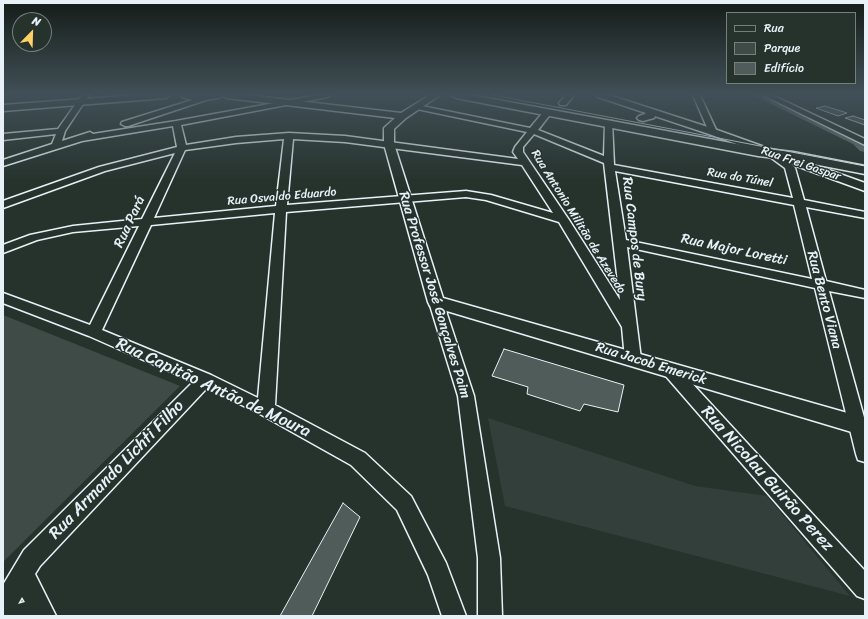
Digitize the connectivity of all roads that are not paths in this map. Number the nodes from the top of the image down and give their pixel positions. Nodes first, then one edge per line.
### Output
1 (176, 123) edge
2 (66, 124) edge
3 (126, 124) edge
4 (170, 124) edge
5 (394, 124) edge
6 (502, 124) edge
7 (539, 124) edge
8 (610, 124) edge
9 (643, 124) edge
10 (682, 124) edge
11 (709, 124) edge
12 (830, 124) edge
13 (533, 130) junction
14 (863, 130) dead end
15 (61, 131) junction
16 (845, 131) junction
17 (713, 132) junction
18 (289, 136) junction
19 (3, 137) edge
20 (82, 138) junction
21 (865, 142) edge
22 (389, 144) junction
23 (57, 145) junction
24 (182, 148) junction
25 (3, 153) edge
26 (771, 154) junction
27 (865, 158) edge
28 (3, 163) edge
29 (525, 164) junction
30 (610, 164) junction
31 (865, 170) edge
32 (865, 187) edge
33 (405, 199) junction
34 (798, 202) junction
35 (3, 205) edge
36 (281, 209) junction
37 (865, 215) edge
38 (563, 220) junction
39 (147, 223) junction
40 (620, 242) junction
41 (3, 249) edge
42 (820, 284) junction
43 (865, 294) edge
44 (3, 298) edge
45 (436, 302) junction
46 (630, 328) junction
47 (94, 332) junction
48 (633, 359) junction
49 (670, 370) junction
50 (205, 380) junction
51 (266, 409) junction
52 (861, 426) edge
53 (865, 454) edge
54 (23, 575) junction
55 (865, 588) edge
56 (3, 607) edge
57 (16, 616) edge
58 (40, 616) edge
59 (44, 616) edge
60 (454, 616) edge
61 (490, 616) edge

1 - 24 street
2 - 15 street
3 - 20 street
4 - 20 street
5 - 22 street, Rua Professor José Gonçalves Paim
6 - 13 street, Rua do Túnel
7 - 13 street, Rua Antonio Militão de Azevedo
8 - 30 street, Rua Campos de Bury
9 - 26 main road
10 - 17 main road
11 - 17 street
12 - 16 street
13 - 29 street, Rua Antonio Militão de Azevedo
13 - 30 street, Rua do Túnel
14 - 16 street
15 - 19 street
15 - 23 street
16 - 21 street
17 - 26 street, Rua Frei Gaspar
17 - 27 main road
18 - 22 street
18 - 24 street
18 - 36 street
20 - 23 street
22 - 29 street
22 - 33 street, Rua Professor José Gonçalves Paim
23 - 25 street
23 - 28 street
24 - 35 street
24 - 39 street, Rua Pará
26 - 31 main road
26 - 32 street, Rua Frei Gaspar
26 - 34 street, Rua Bento Viana
29 - 38 street, Rua Antonio Militão de Azevedo
30 - 34 street, Rua do Túnel
30 - 40 street, Rua Campos de Bury
33 - 36 street, Rua Osvaldo Eduardo
33 - 38 street, Rua Osvaldo Eduardo
33 - 45 street, Rua Professor José Gonçalves Paim
34 - 37 street, Rua do Túnel
34 - 42 street, Rua Bento Viana
36 - 39 street, Rua Osvaldo Eduardo
36 - 51 street
38 - 46 street, Rua Antonio Militão de Azevedo
39 - 41 street, Rua Osvaldo Eduardo
39 - 47 street, Rua Pará
40 - 42 street, Rua Major Loretti
40 - 46 street, Rua Campos de Bury
42 - 43 street, Rua Major Loretti
42 - 52 street, Rua Bento Viana
44 - 47 street, Rua Capitão Antão de Moura
45 - 48 street, Rua Jacob Emerick
45 - 61 street, Rua Professor José Gonçalves Paim
46 - 48 street, Rua Campos de Bury
47 - 50 street, Rua Capitão Antão de Moura
48 - 49 street, Rua Jacob Emerick
49 - 52 street, Rua Jacob Emerick
49 - 55 street, Rua Nicolau Guirão Perez
50 - 51 street, Rua Capitão Antão de Moura
50 - 54 street, Rua Armando Lichti Filho
51 - 60 street, Rua Capitão Antão de Moura
52 - 53 street, Rua Bento Viana
54 - 56 street, Rua Armando Lichti Filho
54 - 59 street
57 - 58 street

